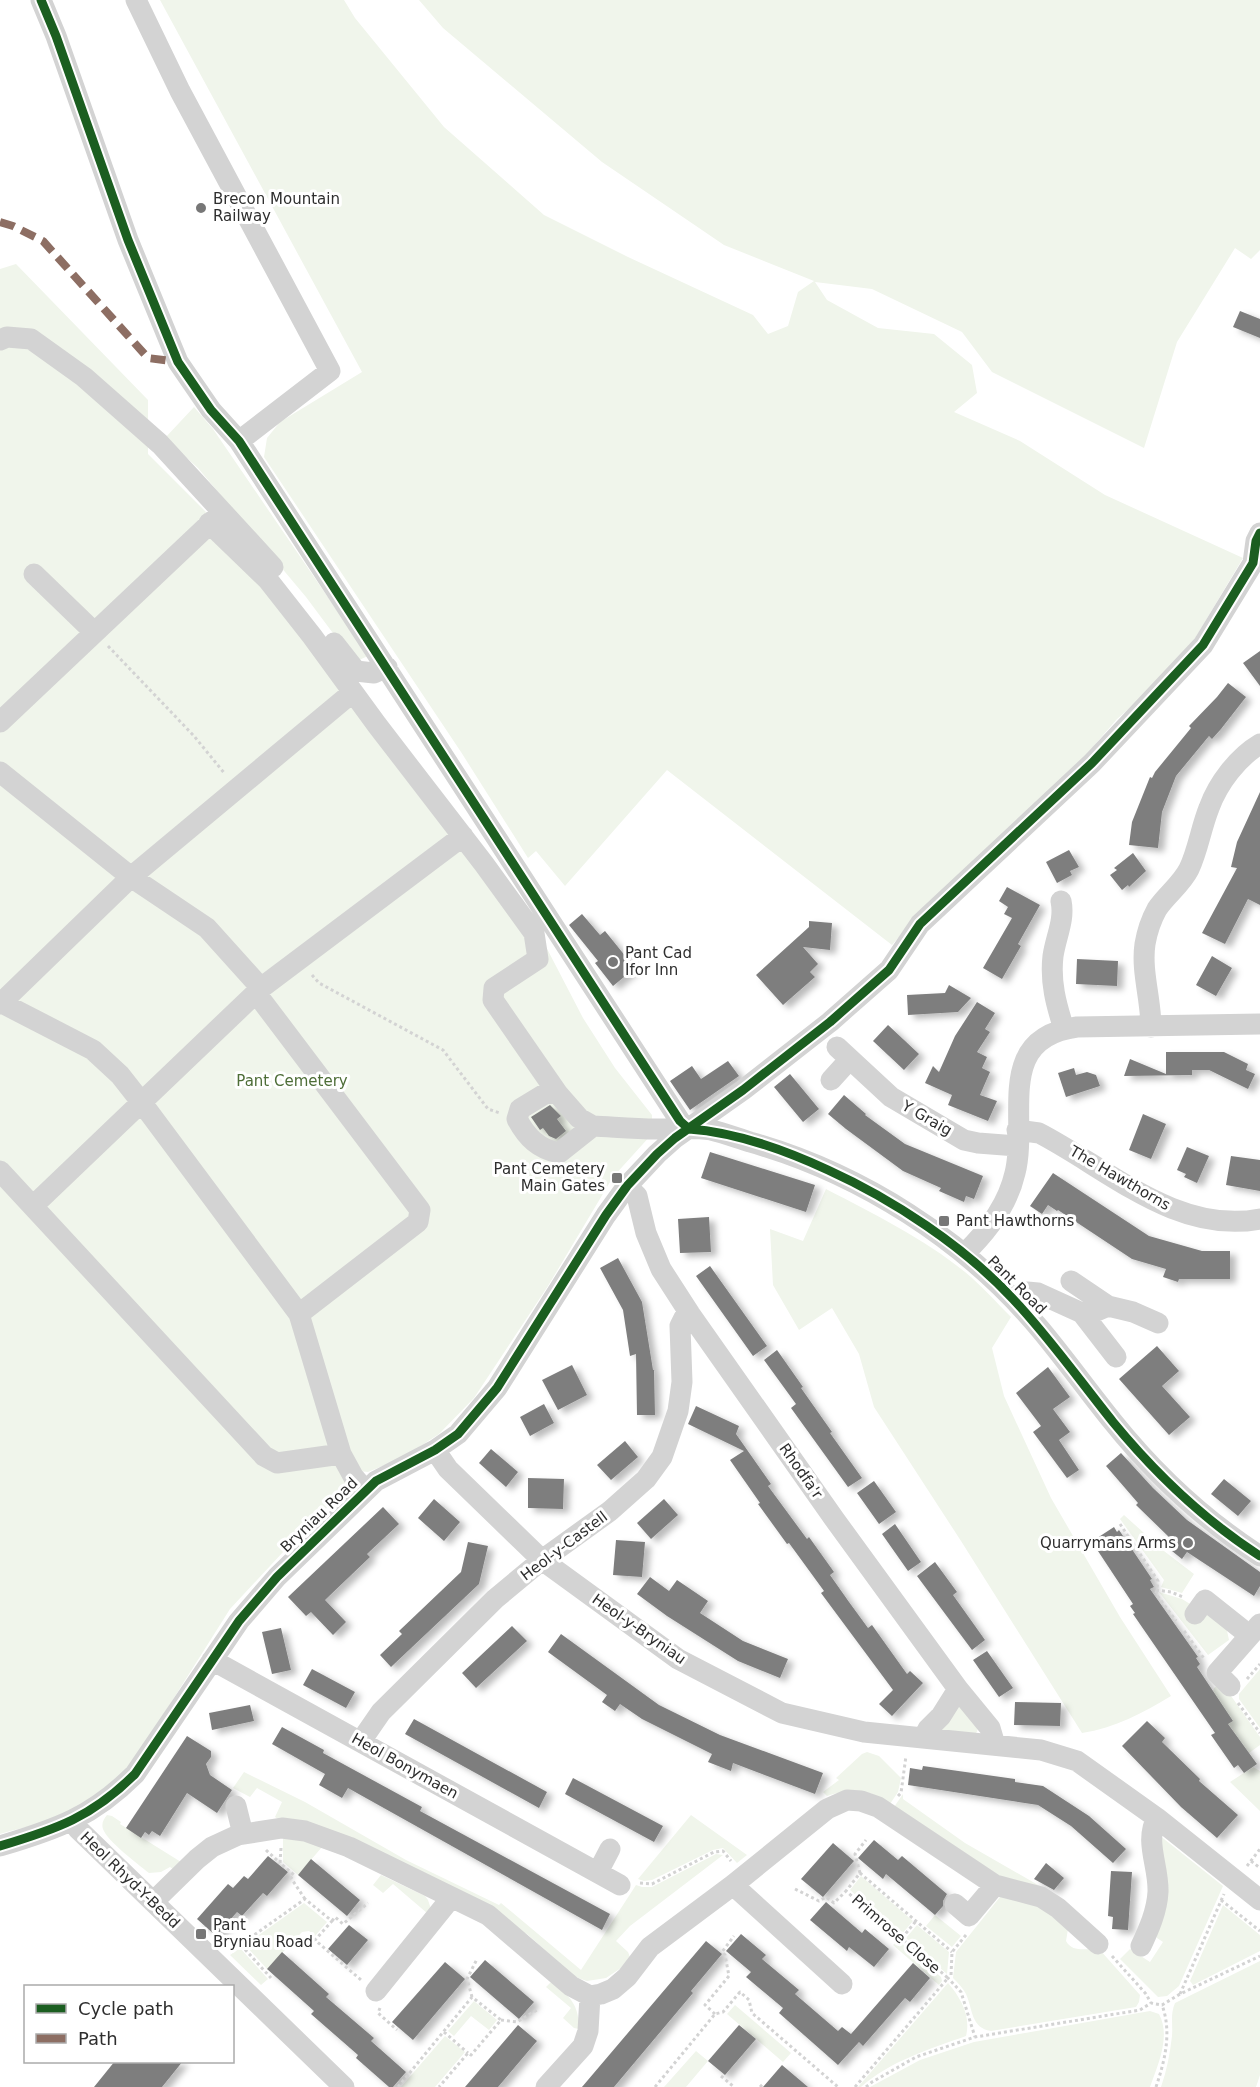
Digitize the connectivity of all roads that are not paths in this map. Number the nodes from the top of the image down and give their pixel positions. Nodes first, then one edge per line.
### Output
1 (41, 0) edge
2 (136, 0) edge
3 (0, 340) edge
4 (239, 441) junction
5 (216, 517) junction
6 (1260, 533) edge
7 (34, 574) dead end
8 (94, 632) junction
9 (387, 667) junction
10 (353, 692) junction
11 (0, 722) edge
12 (1260, 744) edge
13 (0, 772) edge
14 (463, 837) junction
15 (131, 877) junction
16 (1061, 901) dead end
17 (259, 991) junction
18 (0, 1003) edge
19 (1260, 1024) edge
20 (1151, 1027) junction
21 (1064, 1029) junction
22 (831, 1080) dead end
23 (558, 1094) junction
24 (142, 1103) junction
25 (593, 1126) junction
26 (689, 1129) junction
27 (1017, 1138) junction
28 (0, 1171) edge
29 (627, 1186) junction
30 (33, 1206) junction
31 (1260, 1219) edge
32 (964, 1254) junction
33 (1071, 1281) dead end
34 (1012, 1297) junction
35 (1108, 1306) junction
36 (1082, 1312) junction
37 (300, 1314) junction
38 (690, 1314) junction
39 (1158, 1323) dead end
40 (1116, 1357) dead end
41 (435, 1450) junction
42 (340, 1454) junction
43 (365, 1490) junction
44 (1260, 1556) edge
45 (542, 1560) junction
46 (1195, 1614) dead end
47 (1255, 1629) edge
48 (212, 1660) junction
49 (1230, 1686) dead end
50 (958, 1689) junction
51 (916, 1736) junction
52 (361, 1742) junction
53 (995, 1744) junction
54 (236, 1806) dead end
55 (1157, 1818) junction
56 (73, 1821) junction
57 (243, 1834) junction
58 (0, 1846) edge
59 (610, 1849) dead end
60 (598, 1872) junction
61 (739, 1881) junction
62 (620, 1885) road end
63 (994, 1885) junction
64 (451, 1898) junction
65 (1260, 1899) edge
66 (153, 1902) junction
67 (955, 1904) dead end
68 (1086, 1939) road end
69 (1141, 1946) dead end
70 (842, 1984) dead end
71 (372, 1994) road end
72 (590, 1996) junction
73 (344, 2087) edge
74 (546, 2087) edge

1 - 4 street
2 - 4 street
3 - 5 street
4 - 9 street
5 - 8 street
5 - 9 street
5 - 10 street
6 - 26 street, Bryniau Road
7 - 8 street
8 - 11 street
9 - 26 street
10 - 14 street
10 - 15 street
12 - 20 street
13 - 15 street
14 - 17 street
14 - 23 street
15 - 17 street
15 - 18 street
16 - 21 street
17 - 24 street
17 - 37 street
18 - 24 street
19 - 20 street
20 - 21 street
21 - 27 street
22 - 27 street, Y Graig
23 - 25 street
23 - 25 street
24 - 30 street
24 - 37 street
25 - 26 street, Pant Road
26 - 29 street, Bryniau Road
26 - 32 street, Pant Road
27 - 31 street, The Hawthorns
27 - 32 street
28 - 30 street
29 - 38 street, Rhodfa'r
29 - 41 street, Bryniau Road
30 - 42 street
32 - 34 street, Pant Road
33 - 35 street
34 - 36 street
34 - 44 street, Pant Road
35 - 36 street
35 - 39 street
36 - 40 street
37 - 42 street
38 - 45 street, Heol-y-Castell
38 - 50 street, Rhodfa'r
41 - 43 street, Bryniau Road
41 - 45 street, Heol-y-Bryniau
42 - 43 street
43 - 48 street, Bryniau Road
45 - 51 street, Heol-y-Bryniau
45 - 52 street, Heol-y-Castell
46 - 47 street
47 - 49 street
48 - 52 street, Heol Bonymaen
48 - 56 street, Bryniau Road
50 - 51 street
50 - 53 street, Rhodfa'r
51 - 53 street, Heol-y-Bryniau
52 - 60 street, Heol Bonymaen
53 - 55 street, Heol-y-Bryniau
54 - 57 street
55 - 65 street, Heol-y-Bryniau
55 - 69 street
56 - 58 street, Bryniau Road
56 - 66 street, Heol Rhyd-Y-Bedd
57 - 64 street
57 - 66 street
59 - 60 street
60 - 62 street, Heol Bonymaen
61 - 63 street
61 - 70 street
61 - 72 street
63 - 67 street
63 - 68 street
64 - 71 street
64 - 72 street
66 - 73 street, Heol Rhyd-Y-Bedd
72 - 74 street

